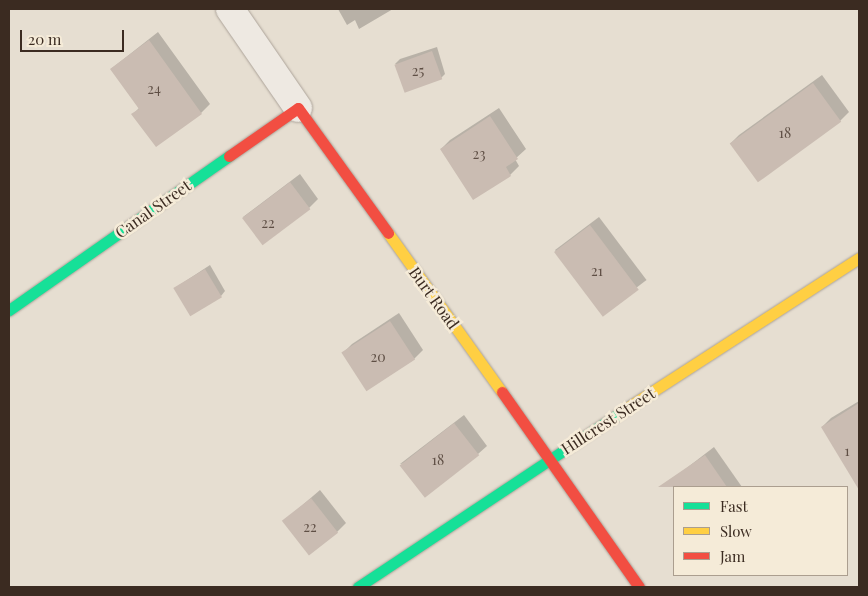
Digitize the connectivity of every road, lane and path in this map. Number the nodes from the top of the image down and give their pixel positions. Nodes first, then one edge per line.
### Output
1 (230, 9) edge
2 (298, 108) junction
3 (859, 258) edge
4 (9, 310) edge
5 (550, 458) junction
6 (358, 587) edge
7 (638, 587) edge

1 - 2 street, Burt Road
2 - 4 street, Canal Street
2 - 5 street, Burt Road
3 - 5 street, Hillcrest Street
5 - 6 street, Hillcrest Street
5 - 7 street, Burt Road

